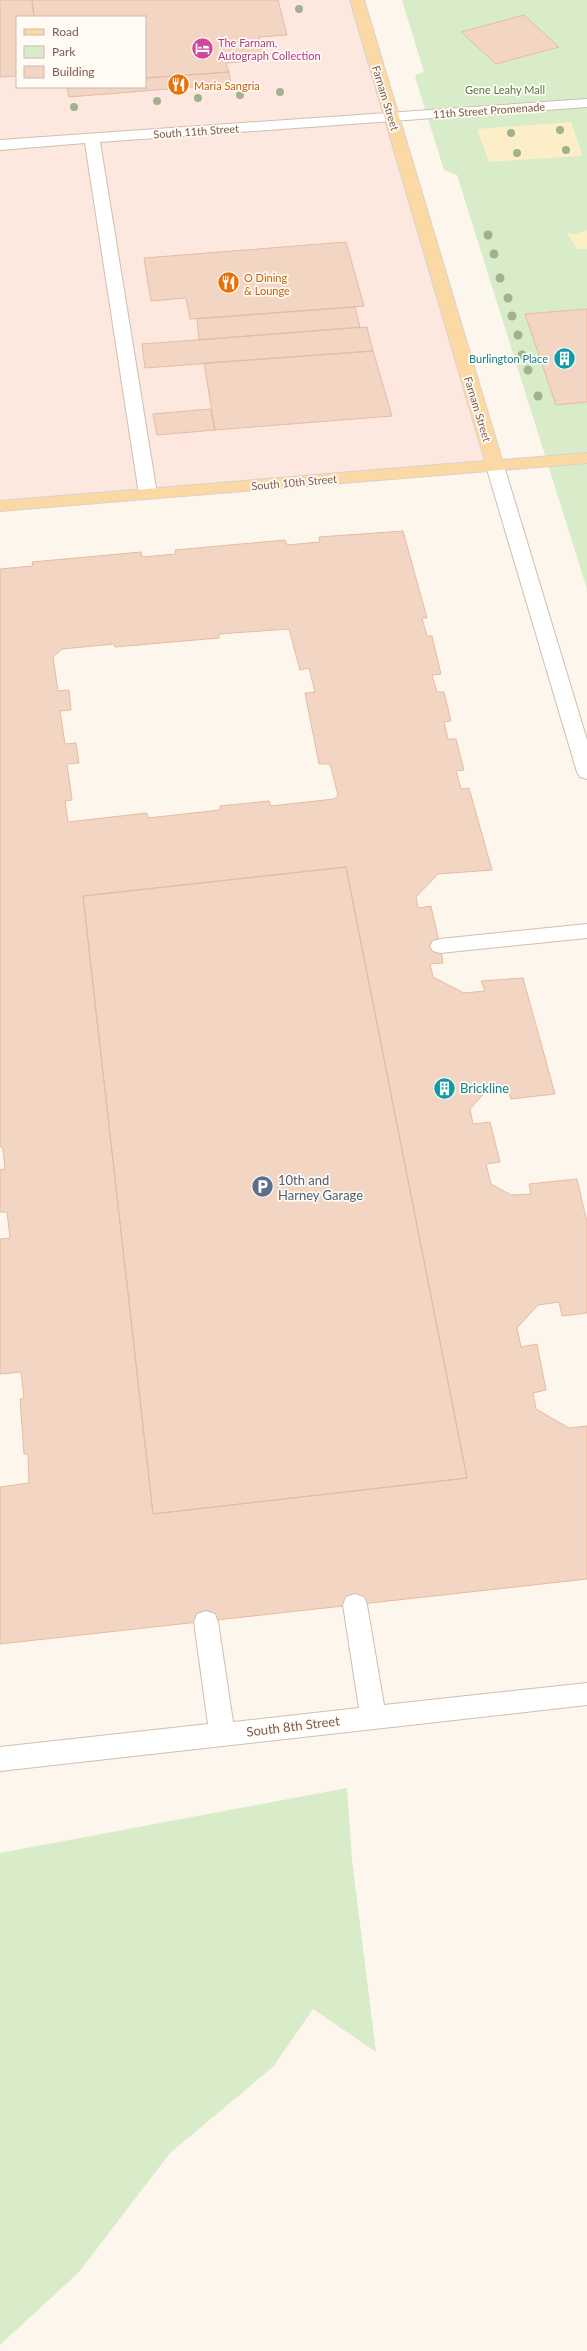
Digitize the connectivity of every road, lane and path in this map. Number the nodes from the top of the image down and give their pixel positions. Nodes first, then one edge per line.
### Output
1 (357, 0) edge
2 (587, 103) edge
3 (391, 117) junction
4 (92, 138) junction
5 (0, 145) edge
6 (587, 458) edge
7 (495, 466) junction
8 (148, 494) junction
9 (0, 506) edge
10 (587, 772) edge
11 (587, 931) edge
12 (440, 946) dead end
13 (355, 1605) dead end
14 (206, 1622) dead end
15 (587, 1694) edge
16 (374, 1717) junction
17 (222, 1734) junction
18 (0, 1759) edge

1 - 3 main road, Farnam Street
2 - 3 street, 11th Street Promenade
3 - 4 street, South 11th Street
3 - 7 main road, Farnam Street
4 - 5 street, South 11th Street
4 - 8 street
6 - 7 main road, South 10th Street
7 - 8 main road, South 10th Street
7 - 10 street, Farnam Street
8 - 9 main road, South 10th Street
11 - 12 street
13 - 16 street
14 - 17 street
15 - 16 street, South 8th Street
16 - 17 street, South 8th Street
17 - 18 street, South 8th Street

